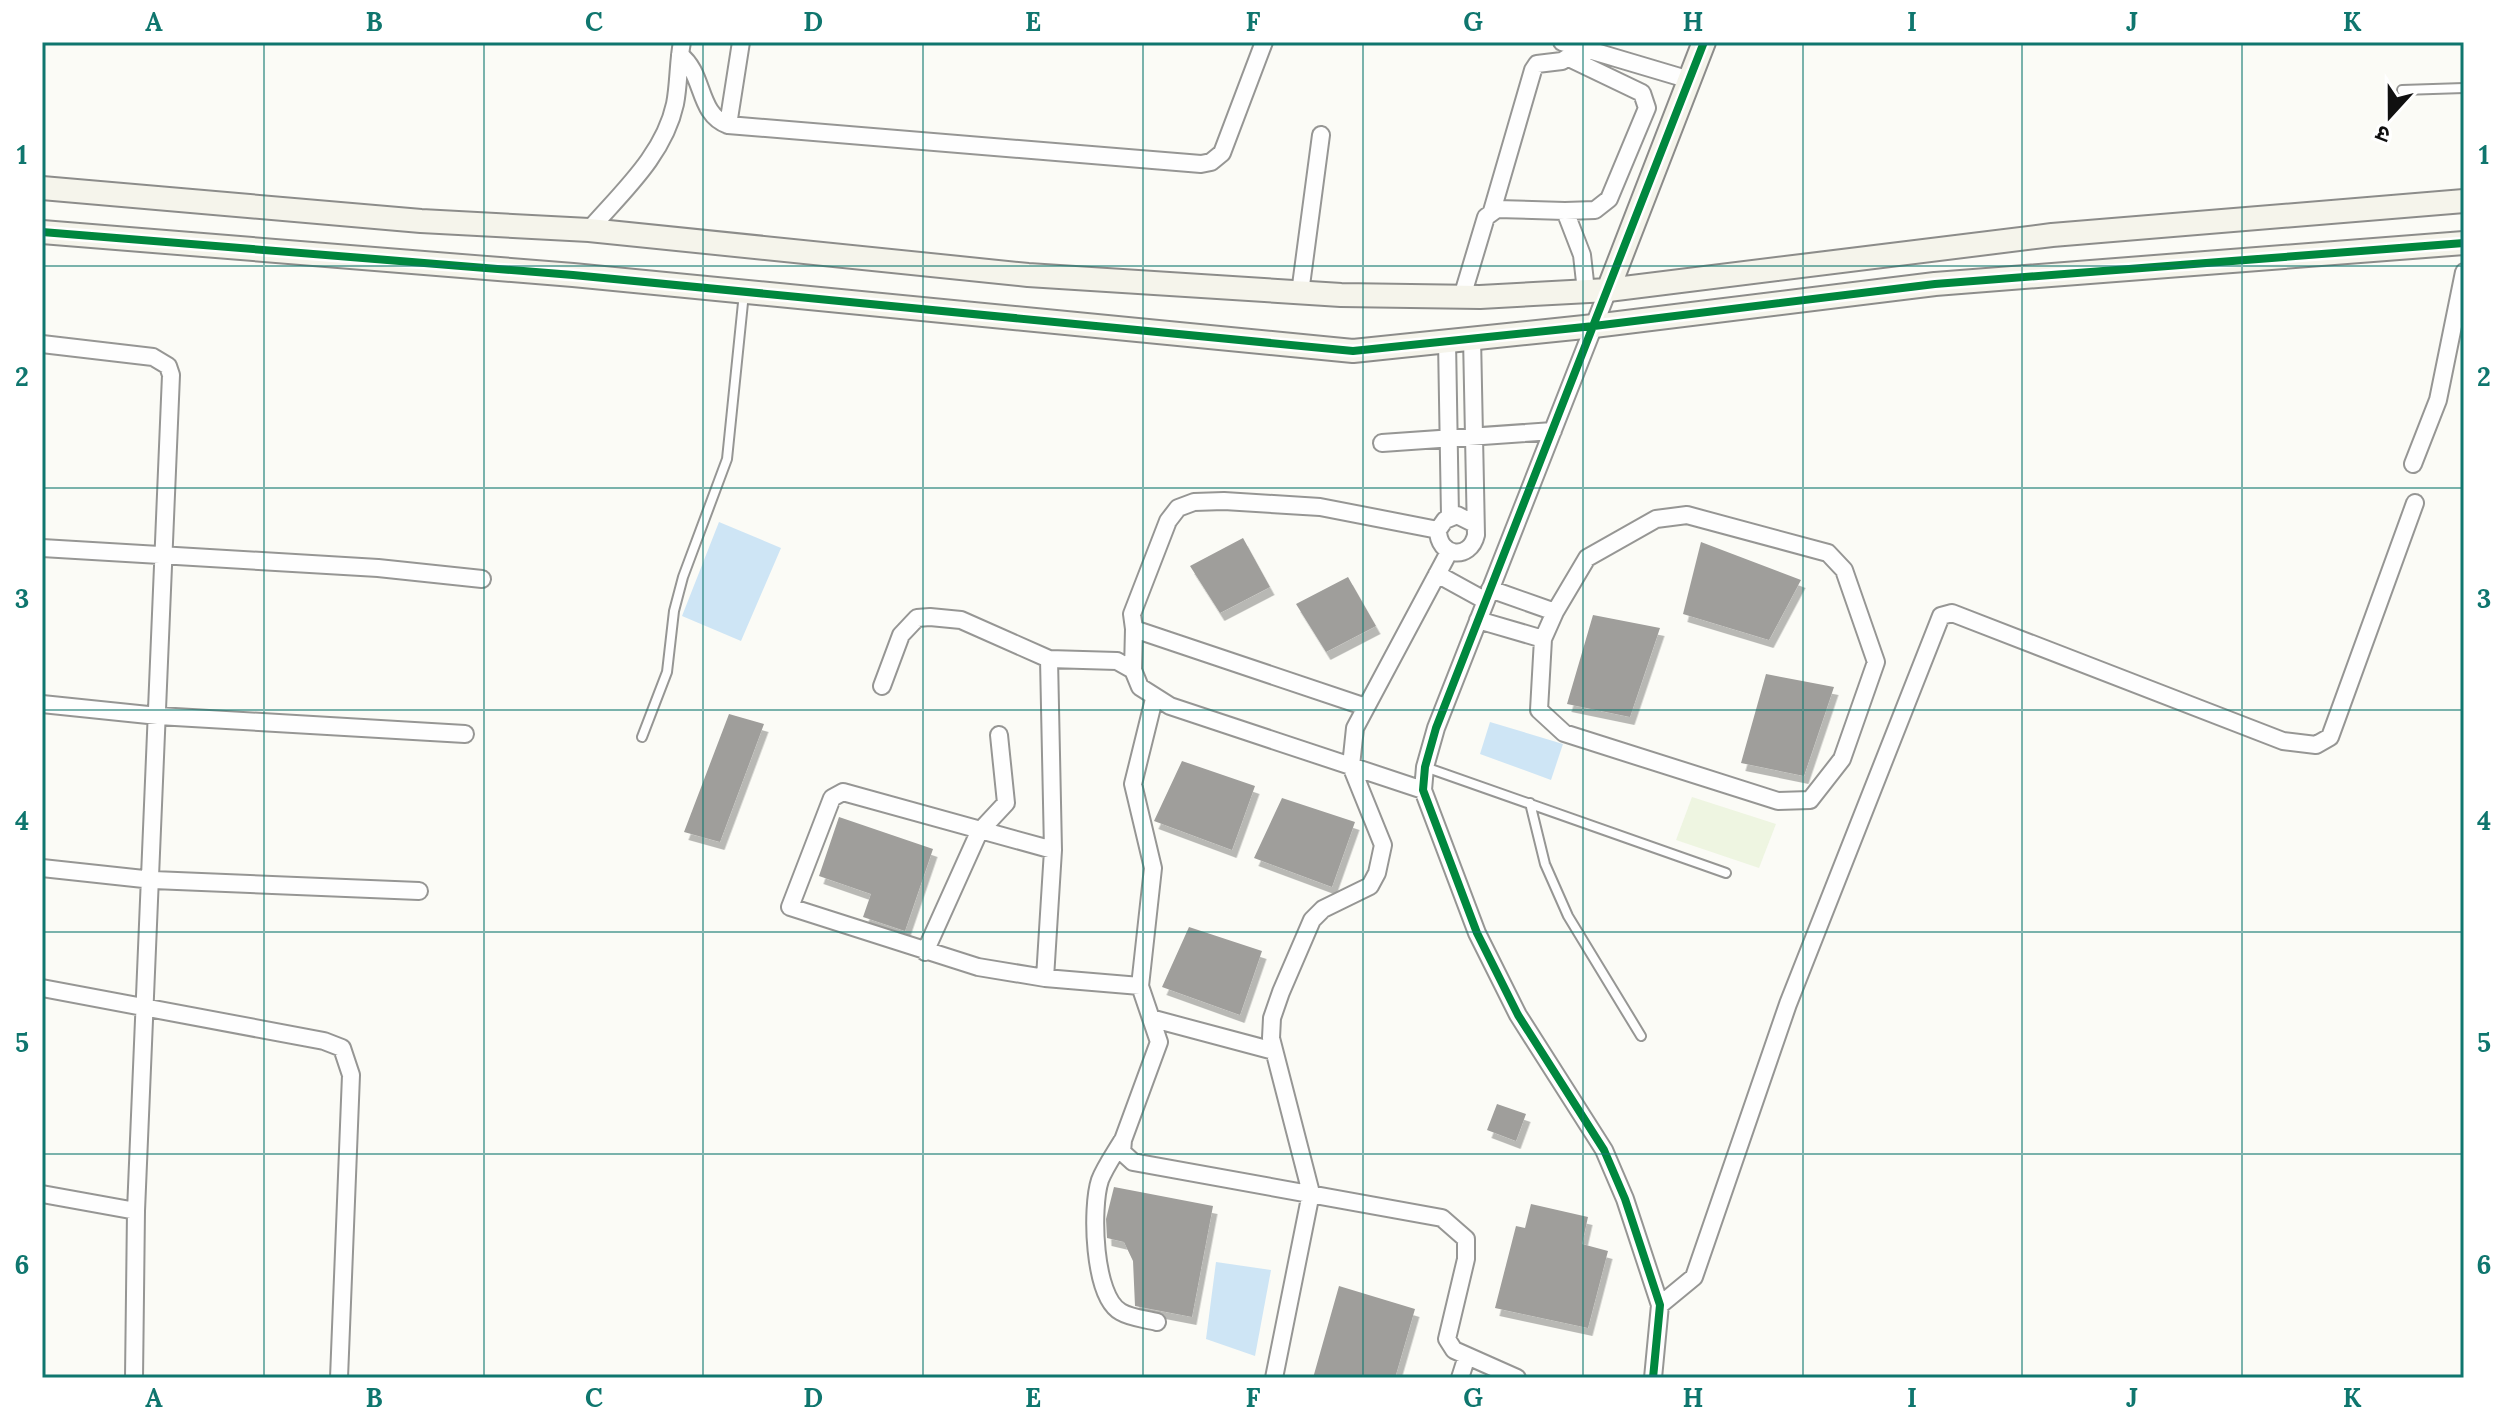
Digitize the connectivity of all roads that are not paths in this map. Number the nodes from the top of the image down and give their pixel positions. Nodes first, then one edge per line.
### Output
1 (741, 42) edge
2 (1264, 42) edge
3 (1704, 42) edge
4 (1568, 47) edge
5 (681, 49) edge
6 (1610, 49) edge
7 (1690, 80) junction
8 (2464, 88) edge
9 (2402, 90) dead end
10 (728, 125) junction
11 (1321, 135) dead end
12 (42, 188) edge
13 (2464, 201) edge
14 (1492, 211) junction
15 (1565, 211) junction
16 (589, 230) junction
17 (42, 232) edge
18 (2464, 243) edge
19 (2464, 272) edge
20 (1597, 291) junction
21 (744, 292) junction
22 (1300, 293) junction
23 (1462, 297) junction
24 (1594, 326) junction
25 (1472, 337) junction
26 (1447, 341) junction
27 (42, 344) edge
28 (1553, 431) junction
29 (1449, 436) junction
30 (1472, 436) junction
31 (1382, 443) dead end
32 (2413, 464) dead end
33 (2415, 503) dead end
34 (1450, 516) junction
35 (1473, 523) junction
36 (1438, 530) junction
37 (42, 548) edge
38 (1449, 552) junction
39 (164, 555) junction
40 (1437, 574) junction
41 (482, 579) dead end
42 (1488, 595) junction
43 (1555, 612) junction
44 (1478, 620) junction
45 (1134, 629) junction
46 (1543, 639) junction
47 (1049, 659) junction
48 (1133, 670) junction
49 (882, 686) dead end
50 (1154, 699) junction
51 (42, 704) edge
52 (1366, 707) junction
53 (158, 716) junction
54 (465, 734) dead end
55 (999, 735) dead end
56 (642, 737) dead end
57 (1351, 766) junction
58 (1425, 767) junction
59 (1423, 790) junction
60 (1530, 803) junction
61 (981, 830) junction
62 (1053, 850) junction
63 (42, 868) edge
64 (1726, 873) dead end
65 (153, 880) junction
66 (419, 891) dead end
67 (925, 952) junction
68 (1045, 978) junction
69 (1140, 986) junction
70 (42, 988) edge
71 (146, 1006) junction
72 (1154, 1019) junction
73 (1641, 1036) dead end
74 (1274, 1051) junction
75 (1123, 1140) junction
76 (1311, 1193) junction
77 (42, 1194) edge
78 (136, 1211) junction
79 (1660, 1305) junction
80 (1157, 1322) dead end
81 (1467, 1356) junction
82 (134, 1378) edge
83 (339, 1378) edge
84 (1274, 1378) edge
85 (1460, 1378) edge
86 (1517, 1378) edge
87 (1653, 1378) edge

1 - 10 street
2 - 10 street
3 - 7 street
4 - 6 street
4 - 14 street
4 - 15 street
5 - 10 street
5 - 16 street
6 - 7 street
7 - 20 street
8 - 9 lane
11 - 22 street
12 - 16 street
13 - 20 street
14 - 15 street
14 - 23 street
15 - 20 street
16 - 22 street
17 - 21 street
18 - 24 street
19 - 32 street
20 - 23 street
20 - 24 street
21 - 26 street
21 - 56 lane
22 - 23 street
24 - 25 street
24 - 28 street
25 - 26 street
25 - 30 street
26 - 29 street
27 - 39 street
28 - 30 street
28 - 42 street
29 - 30 street
29 - 31 street
29 - 34 street
30 - 35 street
33 - 79 street
34 - 35 street
34 - 36 street
35 - 38 street
36 - 38 street
36 - 45 street
37 - 39 street
38 - 40 street
39 - 41 street
39 - 53 street
40 - 42 street
40 - 52 street
42 - 43 street
42 - 44 street
43 - 46 street
43 - 46 street
44 - 46 street
44 - 58 street
45 - 48 street
45 - 52 street
47 - 48 street
47 - 49 street
47 - 62 street
48 - 50 street
50 - 57 street
50 - 69 street
51 - 53 street
52 - 57 street
53 - 54 street
53 - 65 street
55 - 61 street
57 - 59 street
57 - 74 street
58 - 59 street
58 - 60 lane
59 - 79 street
60 - 64 lane
60 - 73 lane
61 - 62 street
61 - 67 street
61 - 67 street
62 - 68 street
63 - 65 street
65 - 66 street
65 - 71 street
67 - 68 street
68 - 69 street
69 - 72 street
70 - 71 street
71 - 78 street
71 - 83 street
72 - 74 street
72 - 75 street
74 - 76 street
75 - 76 street
75 - 80 street
76 - 81 street
76 - 84 street
77 - 78 street
78 - 82 street
79 - 87 street
81 - 85 street
81 - 86 street

